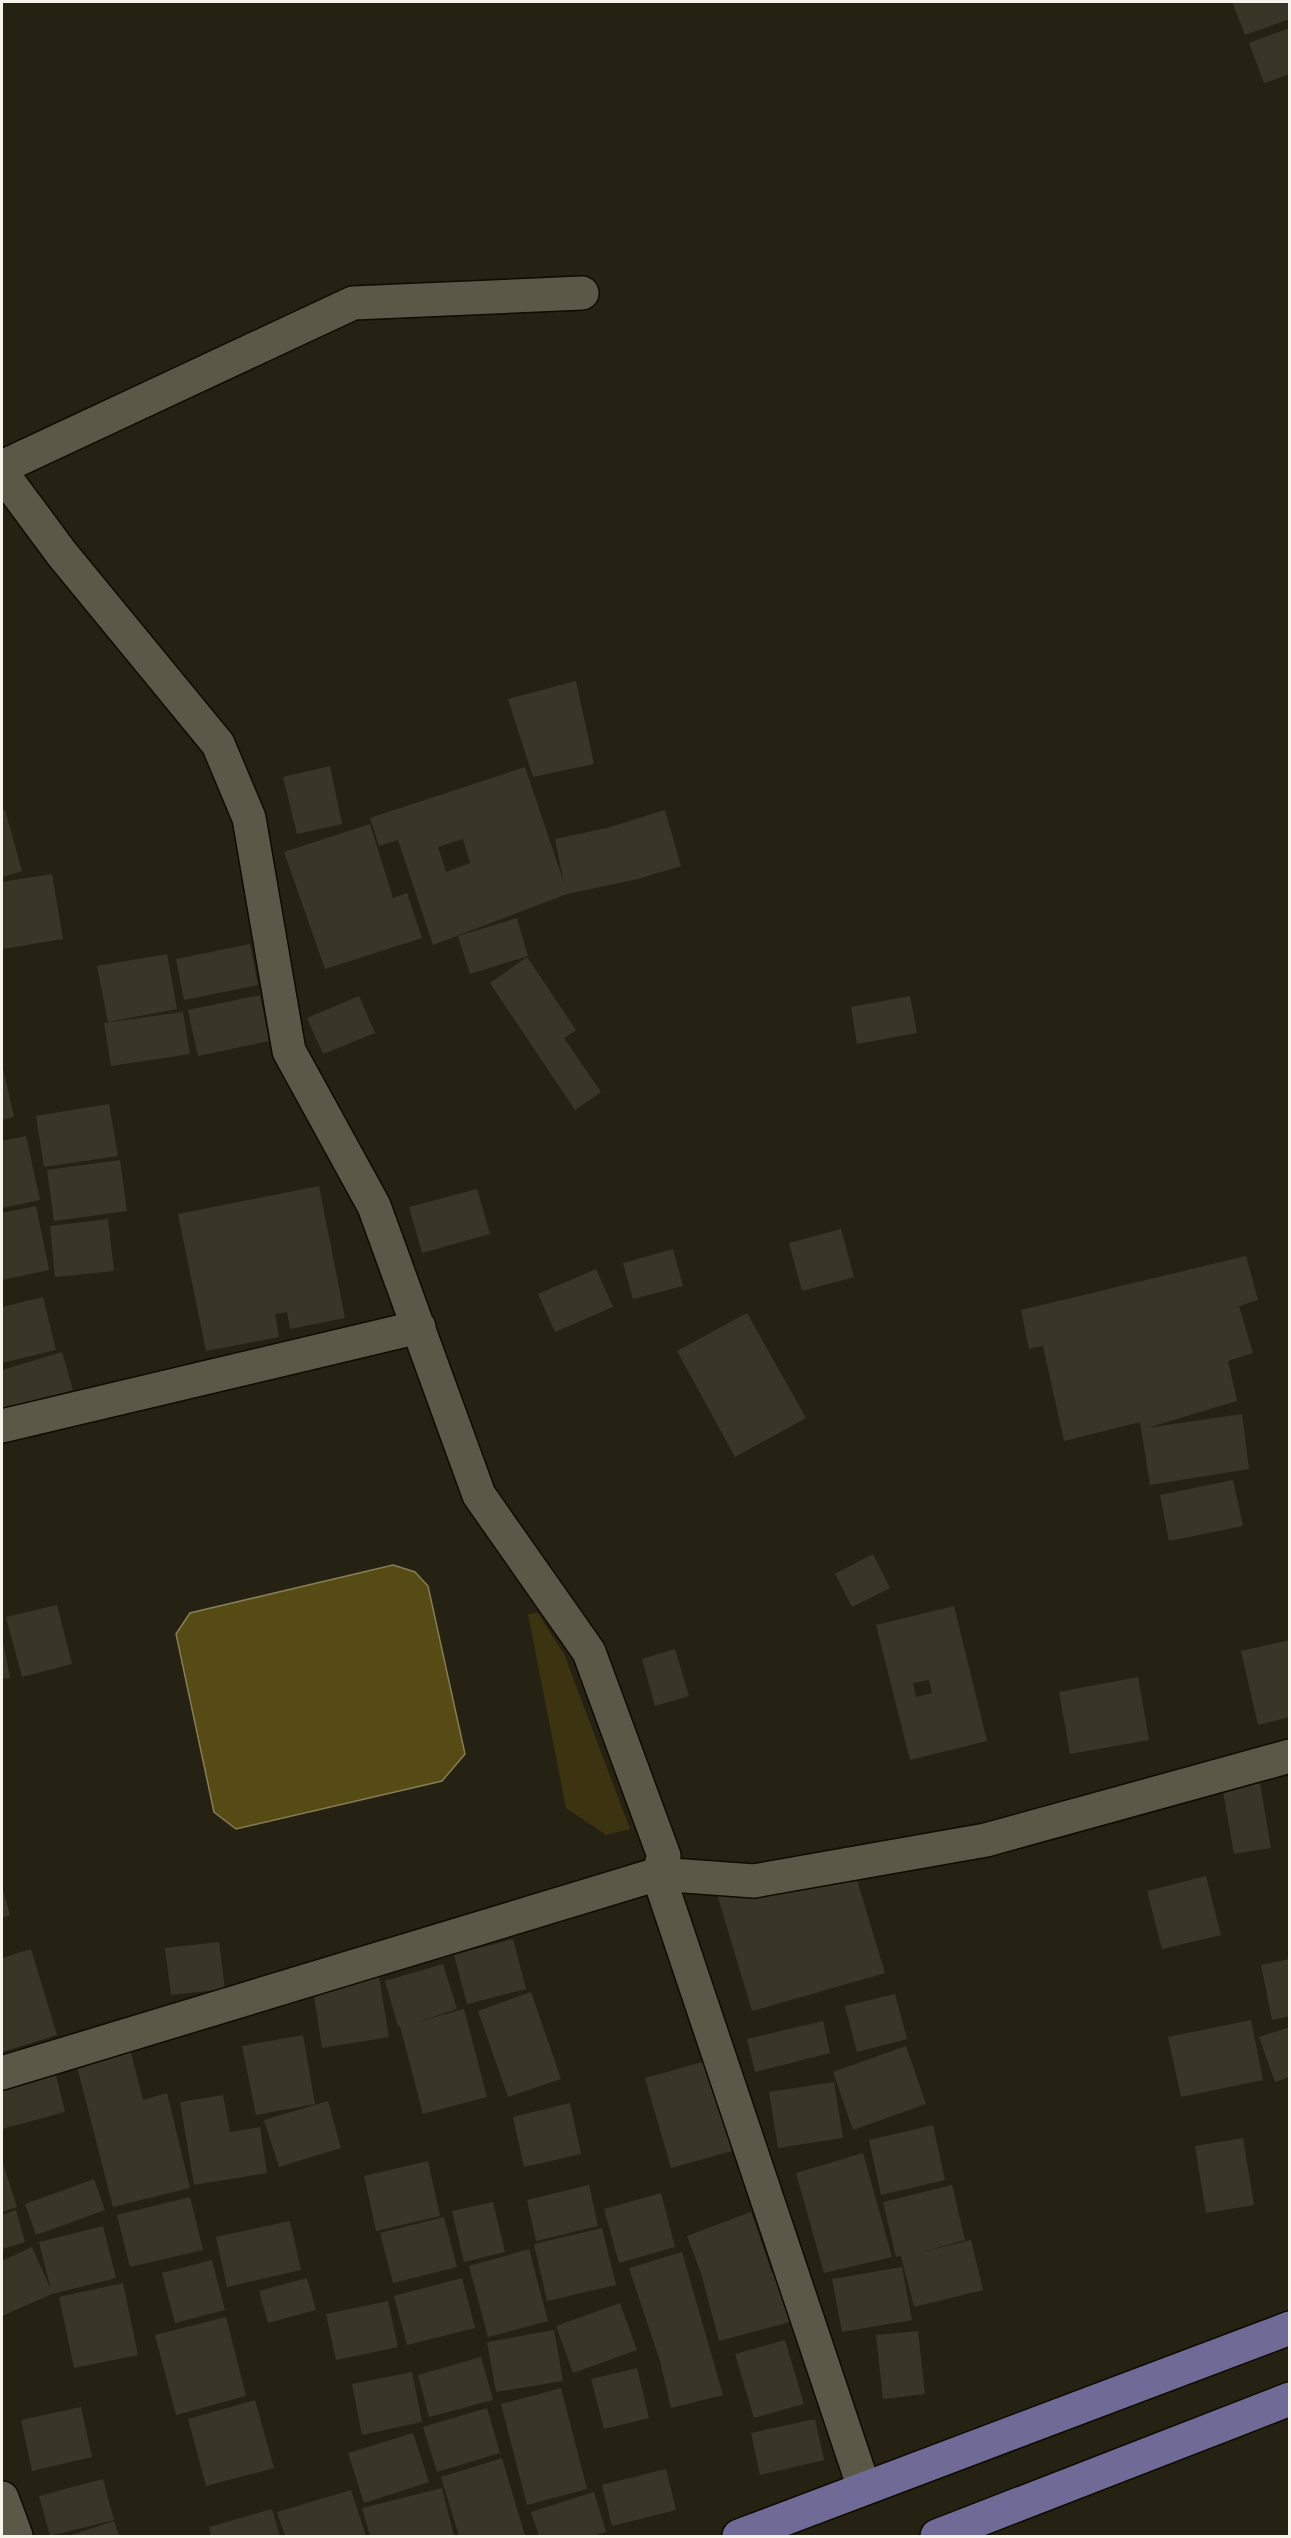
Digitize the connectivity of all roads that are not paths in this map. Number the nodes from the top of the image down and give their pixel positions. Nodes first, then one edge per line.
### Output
1 (582, 293) dead end
2 (2, 467) edge
3 (2, 473) edge
4 (419, 1327) junction
5 (2, 1426) edge
6 (1290, 1756) edge
7 (658, 1874) junction
8 (2, 2073) edge
9 (1290, 2328) edge
10 (1290, 2399) edge
11 (864, 2488) junction
12 (2, 2498) edge
13 (16, 2536) edge
14 (739, 2536) edge
15 (937, 2536) edge

1 - 2 street
3 - 4 street
4 - 5 street
4 - 7 street
6 - 7 street
7 - 8 street
7 - 11 street
9 - 11 main road
10 - 15 main road
11 - 14 main road
12 - 13 street

